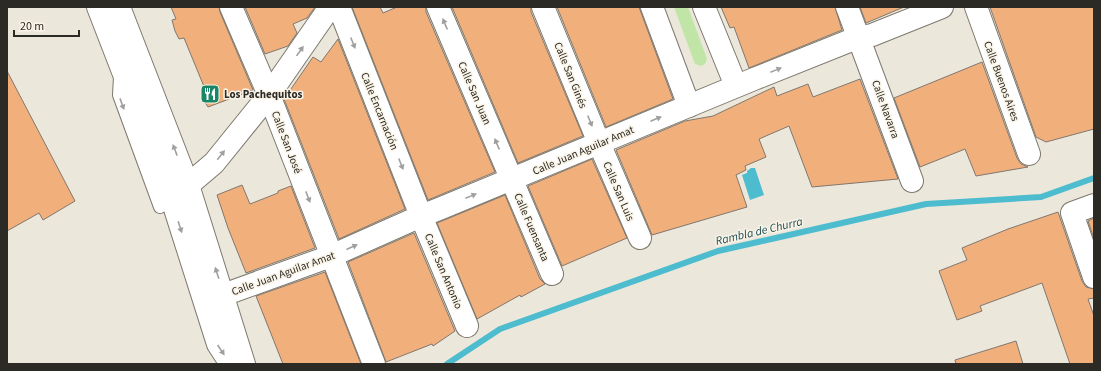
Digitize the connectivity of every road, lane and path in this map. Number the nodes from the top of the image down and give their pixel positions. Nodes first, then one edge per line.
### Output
1 (98, 7) edge
2 (119, 7) edge
3 (232, 7) edge
4 (330, 7) edge
5 (339, 7) edge
6 (438, 7) edge
7 (543, 7) edge
8 (652, 7) edge
9 (704, 7) edge
10 (848, 7) edge
11 (942, 7) edge
12 (976, 7) edge
13 (859, 37) junction
14 (736, 86) junction
15 (269, 95) junction
16 (689, 106) junction
17 (599, 143) junction
18 (1029, 154) dead end
19 (512, 179) junction
20 (912, 181) dead end
21 (188, 185) junction
22 (172, 199) junction
23 (1094, 205) edge
24 (421, 216) junction
25 (640, 238) dead end
26 (332, 256) junction
27 (552, 274) dead end
28 (1094, 277) edge
29 (223, 295) junction
30 (467, 326) dead end
31 (231, 364) edge
32 (244, 364) edge
33 (374, 364) edge

1 -> 22 street
21 -> 2 street
3 - 15 street, Calle San José
15 -> 4 street
5 -> 24 street, Calle Encarnación
19 -> 6 street, Calle San Juan
7 -> 17 street, Calle San Ginés
8 - 16 street
9 - 14 street
10 - 13 street, Calle Navarra
11 - 13 street, Calle Juan Aguilar Amat
12 - 18 street, Calle Buenos Aires
14 -> 13 street, Calle Juan Aguilar Amat
13 - 20 street, Calle Navarra
14 - 16 street, Calle Juan Aguilar Amat
21 -> 15 street
15 -> 26 street, Calle San José
17 -> 16 street, Calle Juan Aguilar Amat
17 - 19 street, Calle Juan Aguilar Amat
17 - 25 street, Calle San Luis
24 -> 19 street, Calle Juan Aguilar Amat
19 - 27 street, Calle Fuensanta
21 - 22 street
29 -> 21 street
22 -> 31 street
23 - 28 street
26 -> 24 street, Calle Juan Aguilar Amat
24 - 30 street, Calle San Antonio
26 - 29 street, Calle Juan Aguilar Amat
26 - 33 street, Calle San José
29 - 32 street

